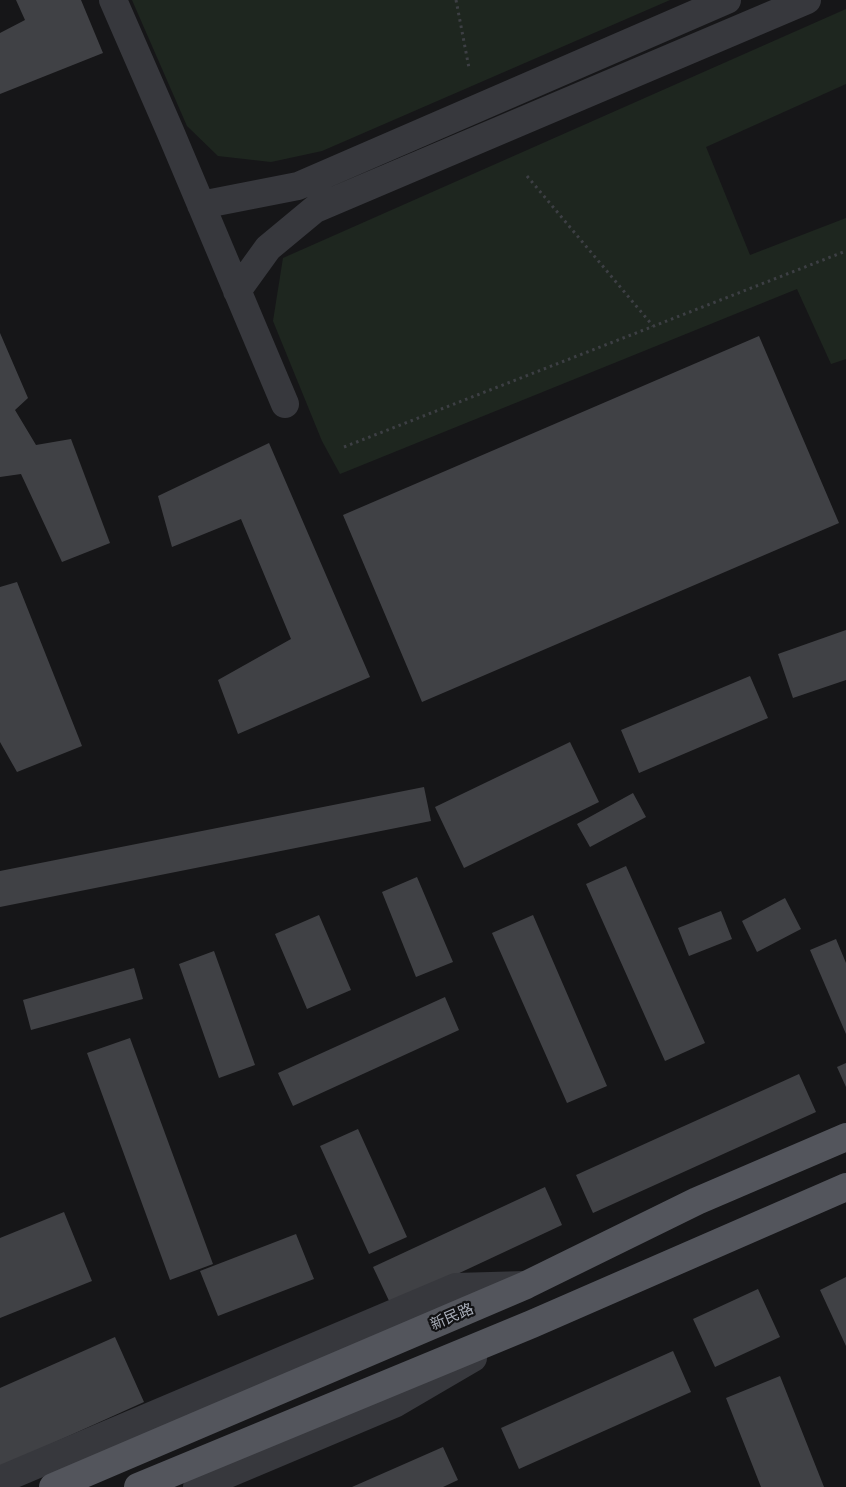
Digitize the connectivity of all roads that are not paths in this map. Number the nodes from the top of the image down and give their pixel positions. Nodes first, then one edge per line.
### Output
1 (113, 0) edge
2 (727, 0) edge
3 (808, 0) edge
4 (201, 205) junction
5 (237, 292) junction
6 (285, 404) dead end
7 (846, 1137) edge
8 (846, 1187) edge
9 (526, 1285) junction
10 (532, 1324) junction
11 (0, 1480) edge
12 (53, 1487) edge
13 (138, 1487) edge
14 (197, 1487) edge

1 - 4 street
2 - 4 street
3 - 5 street
4 - 5 street
5 - 6 street
7 - 9 main road, 新民路
8 - 10 main road
9 - 11 street
9 - 12 main road, 新民路
10 - 13 main road
10 - 14 street

